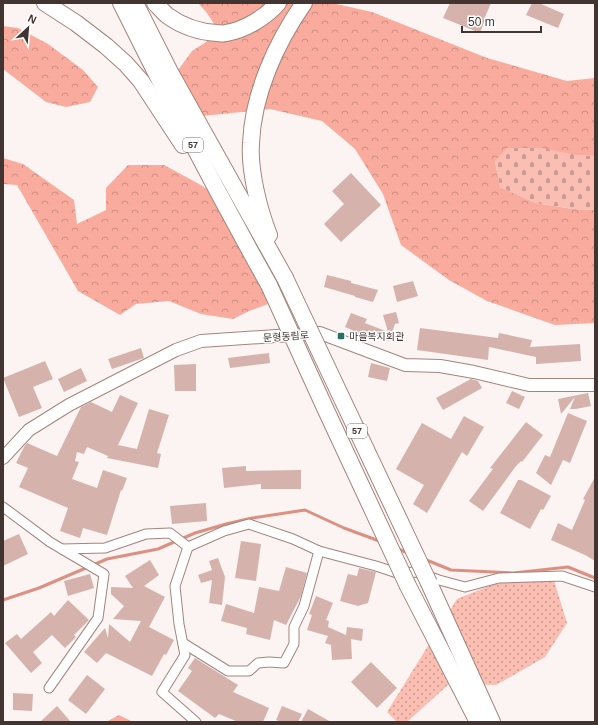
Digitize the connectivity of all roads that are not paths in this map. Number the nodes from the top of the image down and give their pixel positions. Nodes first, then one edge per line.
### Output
1 (45, 3) edge
2 (121, 3) edge
3 (135, 3) edge
4 (155, 3) edge
5 (278, 3) edge
6 (304, 3) edge
7 (237, 227) junction
8 (285, 278) junction
9 (595, 385) edge
10 (3, 458) edge
11 (3, 507) edge
12 (187, 546) junction
13 (62, 549) junction
14 (319, 551) junction
15 (595, 587) edge
16 (182, 643) junction
17 (50, 688) dead end
18 (196, 722) edge
19 (478, 722) edge
20 (492, 722) edge

1 - 7 highway
2 - 7 highway, 57
3 - 8 highway, 57
4 - 5 highway
6 - 8 highway
7 - 19 highway, 57, bridge
8 - 20 highway, 57, bridge
9 - 10 street, 문형동림로
11 - 13 street
12 - 13 street
12 - 14 street
12 - 16 street
13 - 17 street
14 - 15 street
14 - 16 street
16 - 18 street

